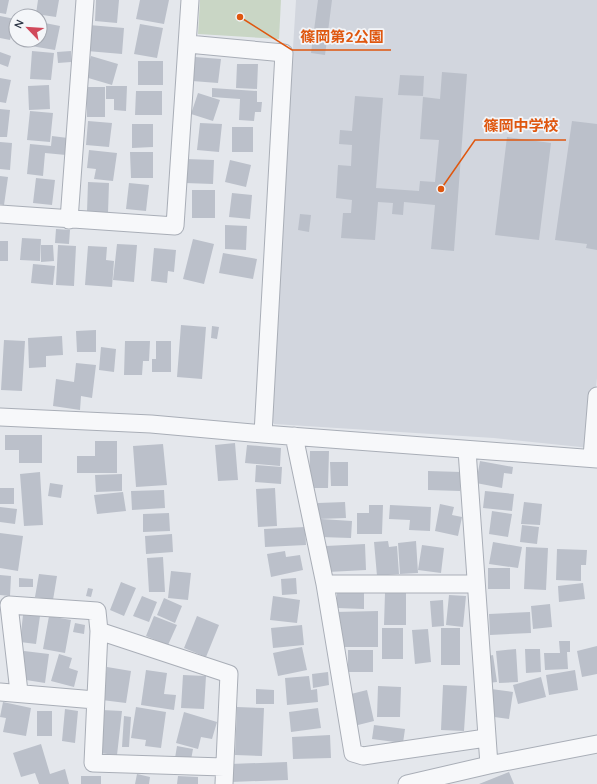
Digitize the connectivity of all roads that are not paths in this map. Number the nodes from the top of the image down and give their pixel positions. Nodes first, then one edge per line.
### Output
1 (86, 0) edge
2 (190, 0) edge
3 (188, 44) junction
4 (0, 214) edge
5 (69, 220) junction
6 (597, 396) edge
7 (0, 417) edge
8 (262, 434) junction
9 (294, 436) junction
10 (467, 450) junction
11 (594, 458) edge
12 (325, 584) junction
13 (476, 584) junction
14 (99, 631) junction
15 (1, 692) edge
16 (19, 692) junction
17 (95, 700) junction
18 (486, 738) junction
19 (597, 744) edge
20 (489, 765) junction
21 (224, 767) junction
22 (224, 784) edge
23 (408, 784) edge

1 - 5 street
2 - 3 street
3 - 5 street
3 - 8 street
4 - 5 street
6 - 11 street
7 - 8 street
8 - 9 street
9 - 10 street
9 - 12 street
10 - 11 street
10 - 13 street
12 - 13 street
12 - 18 street
13 - 18 street
14 - 16 street
14 - 17 street
14 - 21 street
15 - 16 street
16 - 17 street
17 - 21 street
18 - 20 street
19 - 20 street
20 - 23 street
21 - 22 street

